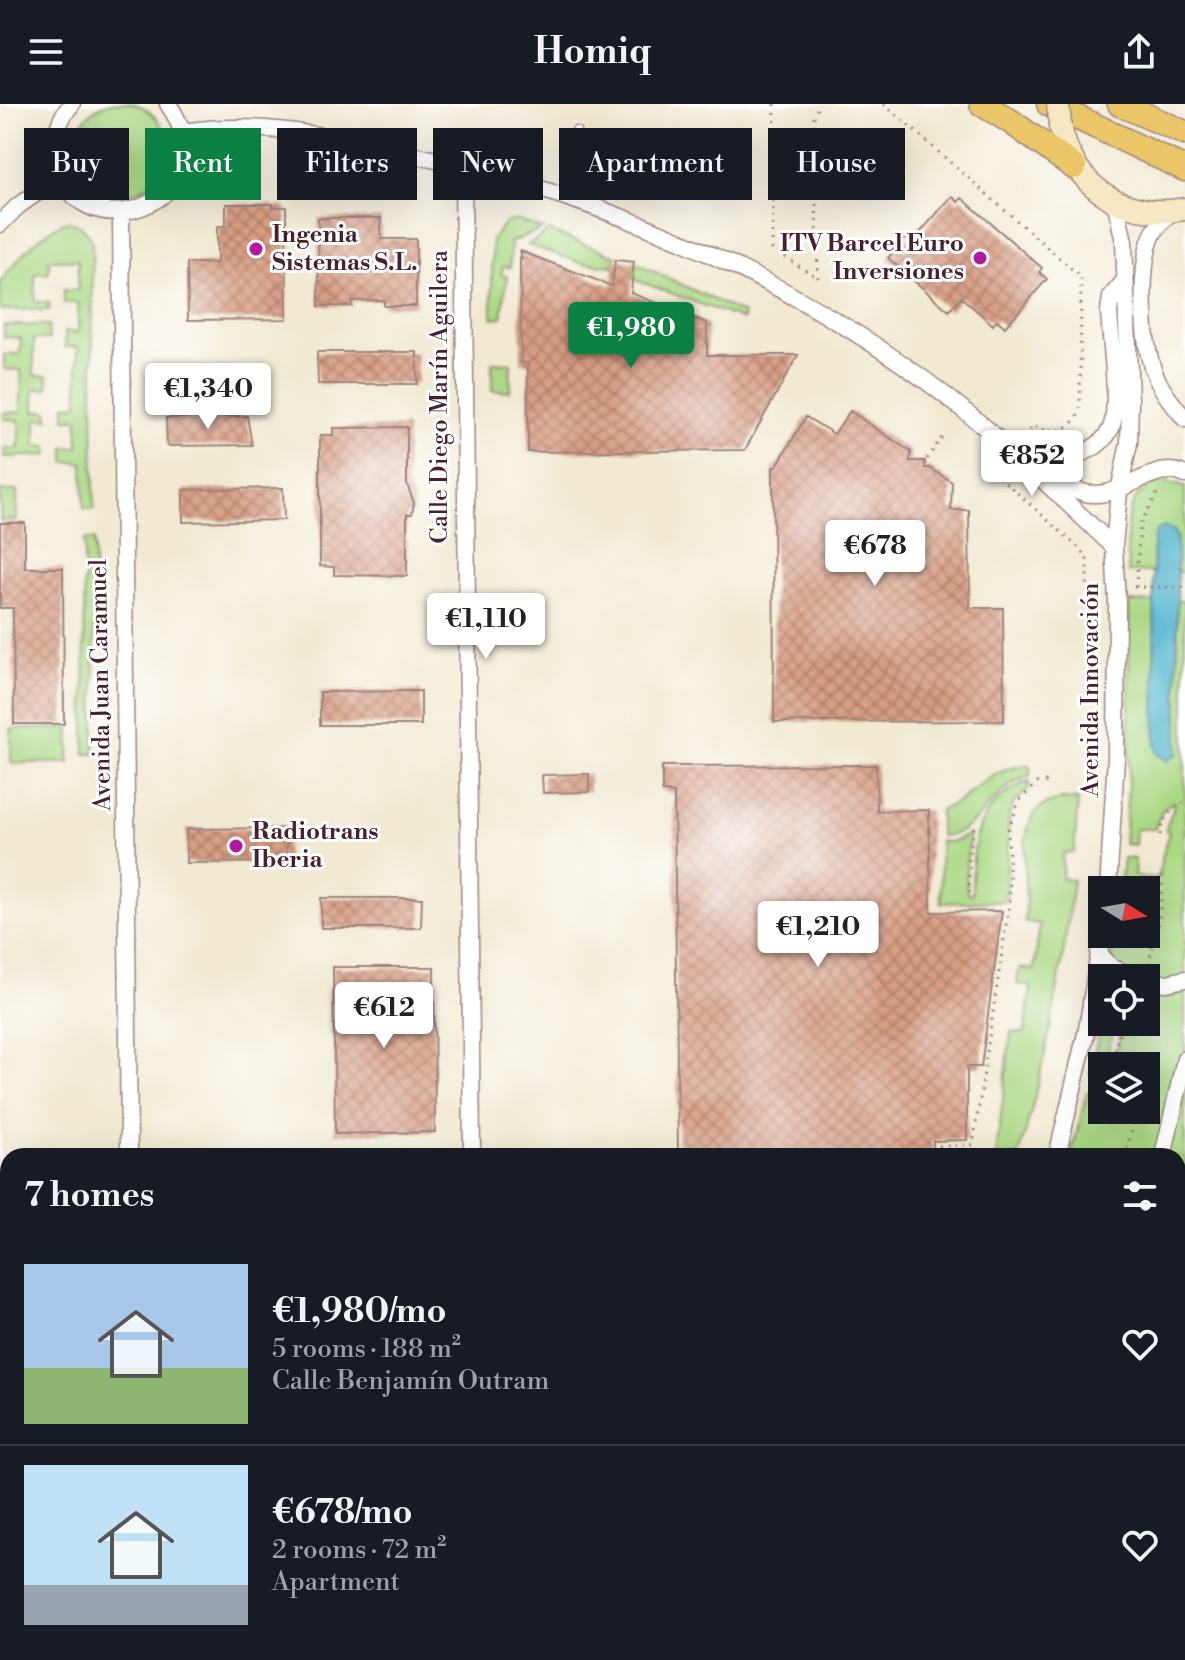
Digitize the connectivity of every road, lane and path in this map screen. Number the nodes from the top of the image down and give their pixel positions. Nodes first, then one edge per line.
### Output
1 (168, 104) edge
2 (775, 104) edge
3 (819, 104) edge
4 (884, 104) edge
5 (982, 104) edge
6 (1120, 104) edge
7 (66, 106) edge
8 (1056, 111) edge
9 (58, 128) edge
10 (181, 128) edge
11 (261, 132) edge
12 (1185, 133) edge
13 (433, 160) edge
14 (1074, 167) junction
15 (1185, 169) edge
16 (1110, 198) junction
17 (27, 200) edge
18 (83, 200) edge
19 (155, 200) edge
20 (463, 200) edge
21 (578, 200) edge
22 (1178, 210) edge
23 (121, 213) junction
24 (0, 224) edge
25 (1124, 281) junction
26 (975, 419) junction
27 (1185, 419) edge
28 (1033, 426) dead end
29 (944, 434) dead end
30 (1020, 444) junction
31 (927, 459) dead end
32 (1160, 471) junction
33 (996, 474) dead end
34 (1185, 475) edge
35 (1119, 491) junction
36 (1114, 547) junction
37 (1185, 587) edge
38 (1087, 591) dead end
39 (1051, 781) dead end
40 (1185, 802) edge
41 (974, 826) dead end
42 (1160, 835) dead end
43 (1163, 873) dead end
44 (1109, 876) edge
45 (969, 893) dead end
46 (1100, 948) edge
47 (1099, 953) junction
48 (1108, 964) edge
49 (1147, 964) edge
50 (1185, 979) edge
51 (1160, 981) edge
52 (1185, 1059) edge
53 (1134, 1124) edge
54 (939, 1146) dead end
55 (129, 1148) edge
56 (472, 1148) edge
57 (1059, 1148) edge
58 (1127, 1148) edge
59 (1165, 1148) edge

1 - 10 street
2 - 3 path
4 - 28 path
5 - 14 main road
6 - 12 main road
7 - 9 street
8 - 14 street
8 - 15 main road
11 - 13 street
14 - 16 street
16 - 22 street
16 - 25 street, Avenida Innovación
17 - 24 street
18 - 23 street
19 - 23 street
20 - 56 street, Calle Diego Marín Aguilera
21 - 26 street
22 - 27 street
23 - 55 street, Avenida Juan Caramuel
25 - 30 street
25 - 35 street, Avenida Innovación
26 - 30 street
26 - 36 street
29 - 31 path
30 - 35 street
32 - 34 street
32 - 35 street
32 - 37 path
33 - 38 path
35 - 36 street, Avenida Innovación
36 - 44 street, Avenida Innovación
39 - 54 path
40 - 42 path
41 - 45 path
43 - 49 path
46 - 47 street
47 - 48 street
47 - 57 street
50 - 51 street
52 - 59 street
53 - 58 path

